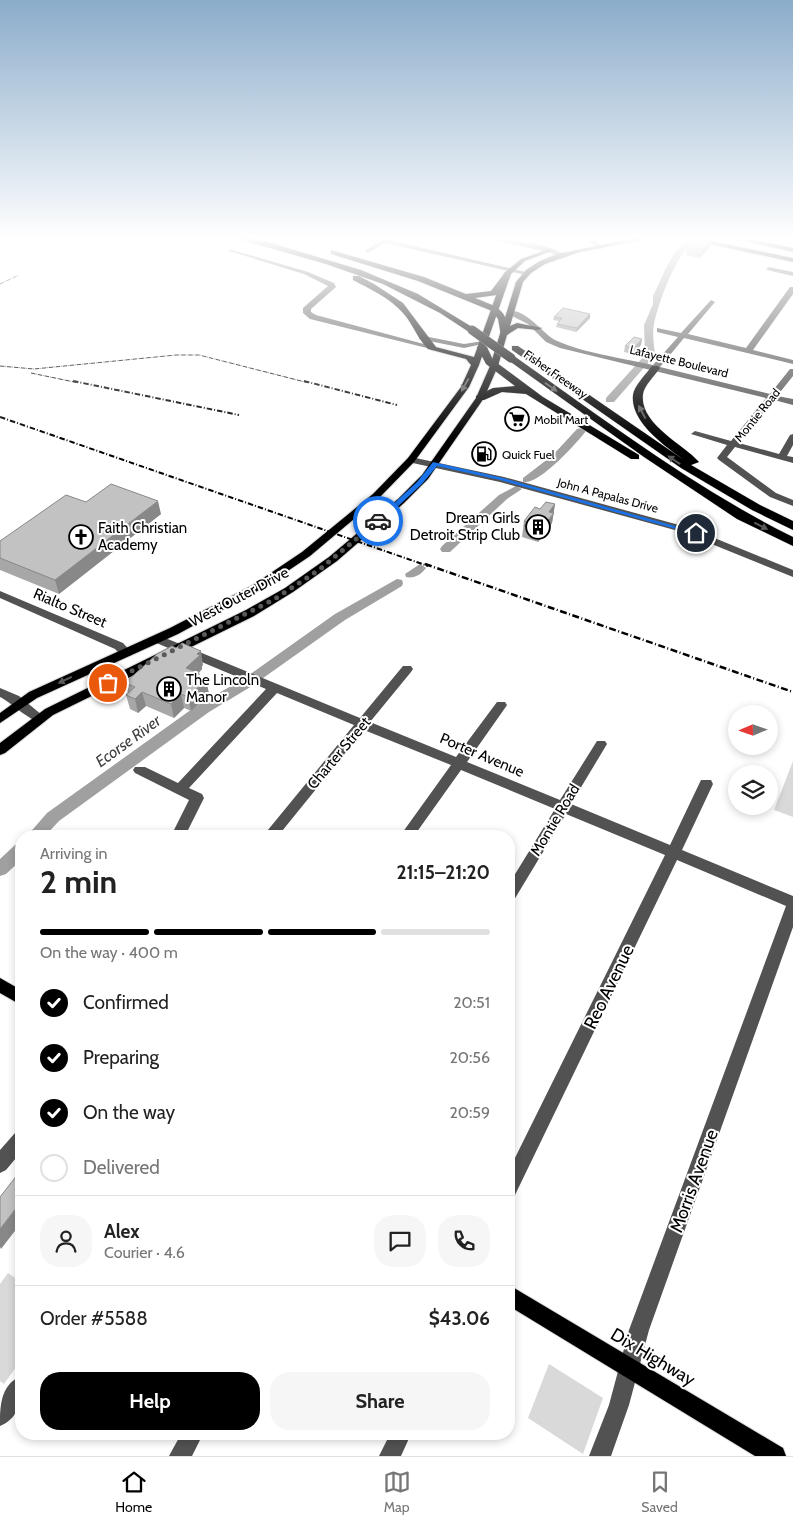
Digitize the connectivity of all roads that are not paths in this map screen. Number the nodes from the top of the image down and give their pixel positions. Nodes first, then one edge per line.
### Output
1 (309, 305) edge
2 (397, 305) edge
3 (433, 305) edge
4 (445, 305) edge
5 (485, 305) edge
6 (497, 305) edge
7 (502, 305) edge
8 (513, 305) edge
9 (708, 305) edge
10 (785, 305) edge
11 (495, 309) junction
12 (510, 313) junction
13 (474, 326) junction
14 (538, 328) junction
15 (660, 330) dead end
16 (372, 333) junction
17 (504, 334) junction
18 (420, 336) junction
19 (682, 336) junction
20 (482, 345) junction
21 (431, 346) junction
22 (748, 351) junction
23 (513, 353) junction
24 (793, 362) edge
25 (475, 365) junction
26 (494, 366) junction
27 (646, 366) junction
28 (791, 376) edge
29 (528, 391) junction
30 (771, 396) junction
31 (480, 398) junction
32 (793, 402) edge
33 (449, 411) junction
34 (468, 418) junction
35 (439, 424) junction
36 (458, 432) junction
37 (695, 434) dead end
38 (793, 437) edge
39 (733, 444) junction
40 (782, 457) junction
41 (411, 460) junction
42 (793, 460) edge
43 (436, 464) junction
44 (793, 502) edge
45 (729, 508) junction
46 (793, 521) edge
47 (793, 526) edge
48 (793, 542) edge
49 (793, 574) edge
50 (0, 594) edge
51 (223, 607) junction
52 (230, 622) junction
53 (158, 639) junction
54 (180, 647) junction
55 (126, 653) junction
56 (407, 669) dead end
57 (274, 687) junction
58 (0, 692) edge
59 (20, 704) junction
60 (500, 705) dead end
61 (38, 718) junction
62 (0, 719) edge
63 (364, 724) junction
64 (601, 744) dead end
65 (0, 750) edge
66 (460, 764) junction
67 (140, 770) dead end
68 (706, 784) dead end
69 (180, 789) junction
70 (563, 807) junction
71 (181, 830) edge
72 (275, 830) edge
73 (411, 830) edge
74 (673, 853) junction
75 (515, 886) edge
76 (793, 902) edge
77 (793, 907) edge
78 (0, 985) edge
79 (15, 994) edge
80 (15, 1146) edge
81 (0, 1164) edge
82 (515, 1177) edge
83 (515, 1299) edge
84 (630, 1367) junction
85 (15, 1395) edge
86 (0, 1416) edge
87 (189, 1440) edge
88 (398, 1440) edge
89 (180, 1456) edge
90 (390, 1456) edge
91 (600, 1456) edge
92 (775, 1456) edge

1 - 16 street
2 - 18 highway
3 - 13 highway, Fisher Freeway
4 - 13 highway, Fisher Freeway
5 - 11 highway
6 - 11 main road, West Outer Drive
7 - 12 main road
8 - 12 main road, West Outer Drive
9 - 19 street
10 - 22 street
11 - 17 highway
11 - 20 main road, West Outer Drive
12 - 14 street, Lafayette Boulevard
12 - 17 main road, West Outer Drive
13 - 23 highway, Fisher Freeway, bridge
14 - 17 main road
14 - 27 street, Lafayette Boulevard
15 - 19 street
16 - 18 street
16 - 21 street
17 - 26 main road, West Outer Drive
18 - 20 street
18 - 21 highway
19 - 22 street
19 - 27 street
20 - 25 main road, West Outer Drive
20 - 26 highway
21 - 25 main road
22 - 24 street
23 -> 45 highway, Fisher Freeway
47 -> 23 highway, Fisher Freeway
25 -> 33 main road, West Outer Drive
26 - 29 highway
26 - 31 main road, West Outer Drive
27 - 30 street, Lafayette Boulevard
46 -> 27 highway
28 - 30 street, Montie Road
29 - 31 highway
29 - 45 highway
30 - 32 street, Lafayette Boulevard
30 - 39 street, Montie Road
31 - 34 main road, West Outer Drive
33 - 34 main road
33 - 35 main road, West Outer Drive
34 - 36 main road, West Outer Drive
35 - 36 main road
35 - 41 main road, West Outer Drive
36 - 43 main road, West Outer Drive
37 - 39 street
38 - 40 street
39 - 40 street
39 - 44 street, Montie Road
40 - 42 street
41 - 43 street, John A Papalas Drive
41 - 51 main road, West Outer Drive
43 - 49 street, John A Papalas Drive
43 - 52 main road, West Outer Drive
45 -> 48 highway, Fisher Freeway
50 - 55 street, Rialto Street
51 - 52 main road
51 - 53 main road, West Outer Drive
52 - 54 main road, West Outer Drive
53 - 54 street, Porter Avenue
53 - 55 main road, West Outer Drive
54 - 57 street, Porter Avenue
54 - 61 main road, West Outer Drive
55 -> 59 main road, West Outer Drive
56 - 63 street, Charter Street
57 - 63 street, Porter Avenue
57 - 69 street
58 - 59 street
59 - 61 street
59 - 62 main road, West Outer Drive
60 - 66 street
61 - 65 main road, West Outer Drive
63 - 66 street, Porter Avenue
63 - 72 street, Charter Street
64 - 70 street, Montie Road
66 - 70 street, Porter Avenue
66 - 73 street
67 - 69 street
68 - 74 street, Reo Avenue
69 - 71 street
70 - 74 street, Porter Avenue
70 - 75 street, Montie Road
74 - 76 street, Porter Avenue
74 - 82 street, Reo Avenue
77 - 84 street, Morris Avenue
78 - 79 main road
80 - 81 street
83 - 84 main road, Dix Highway
84 - 91 street, Morris Avenue
84 - 92 main road, Dix Highway
85 - 86 street
87 - 89 street
88 - 90 street

